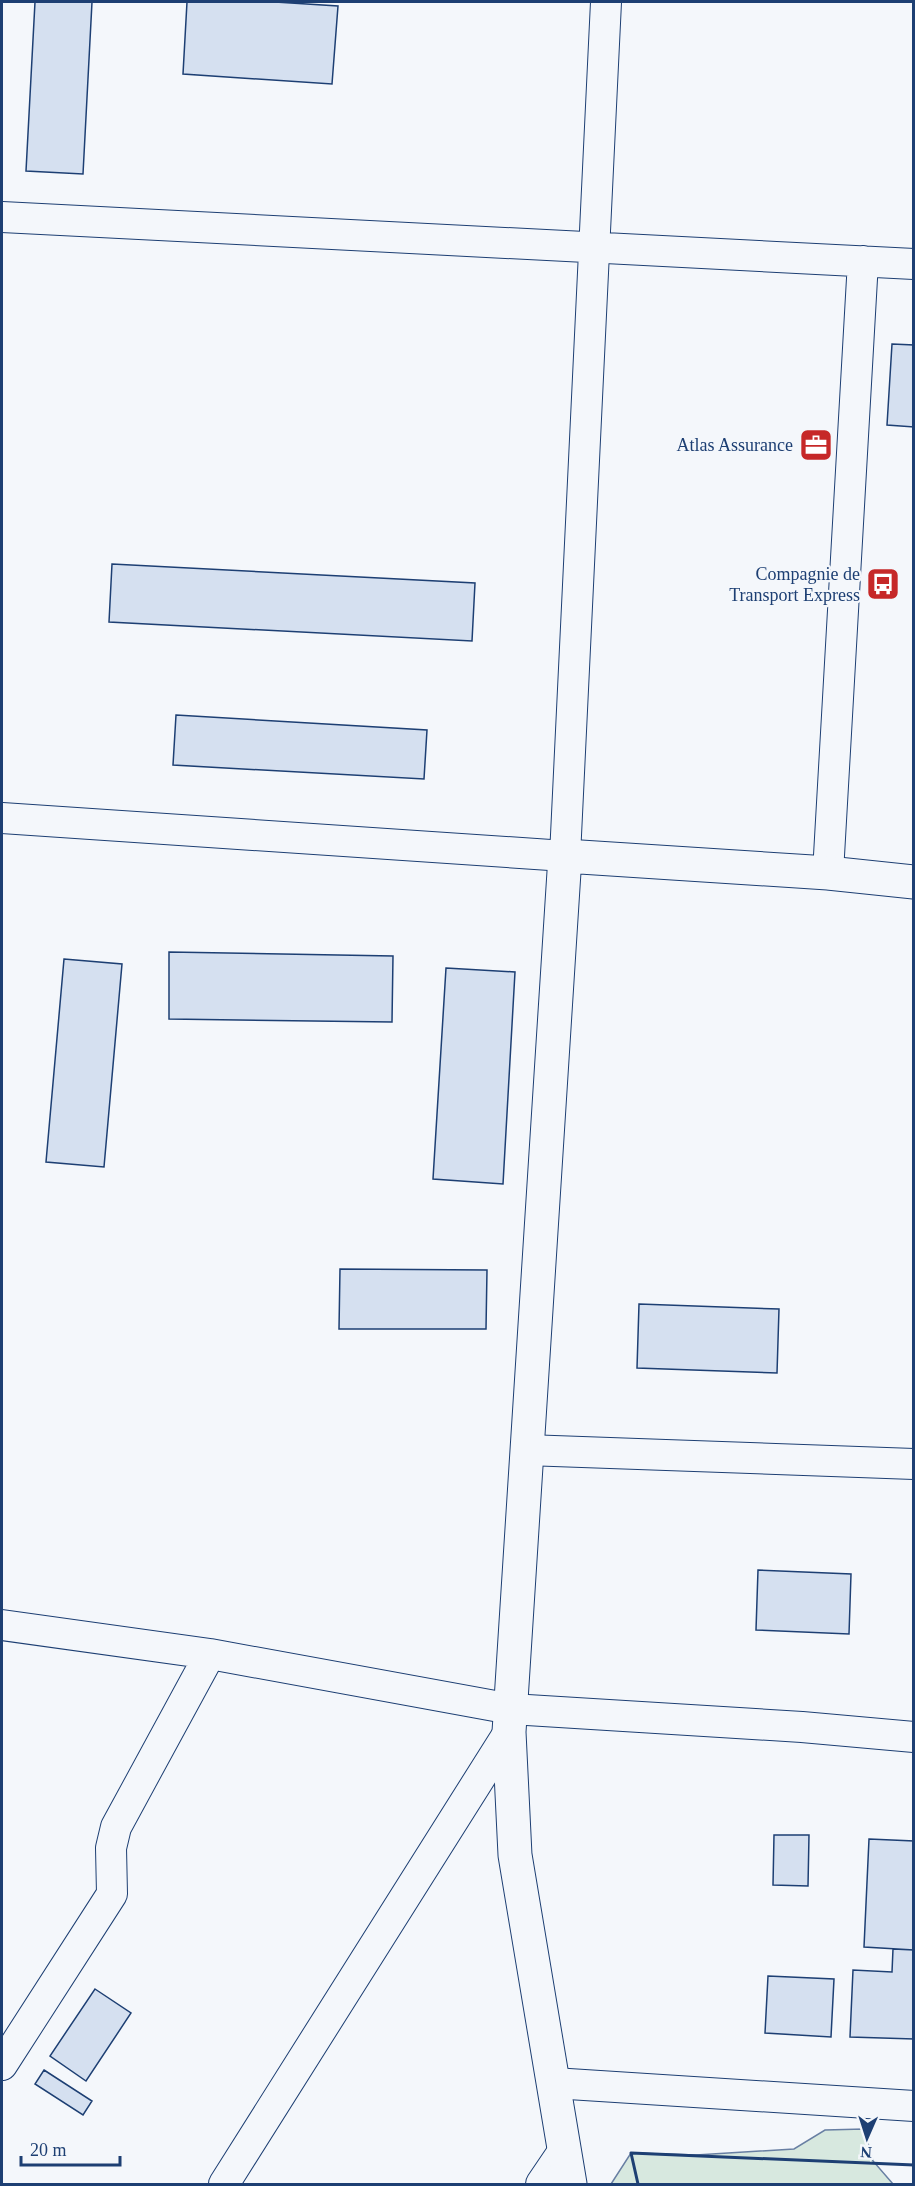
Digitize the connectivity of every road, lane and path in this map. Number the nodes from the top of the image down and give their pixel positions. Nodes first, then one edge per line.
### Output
1 (606, 2) edge
2 (2, 217) edge
3 (595, 249) junction
4 (863, 261) junction
5 (914, 264) edge
6 (2, 818) edge
7 (565, 856) junction
8 (828, 873) junction
9 (914, 882) edge
10 (526, 1450) junction
11 (914, 1464) edge
12 (2, 1625) edge
13 (210, 1654) junction
14 (510, 1721) junction
15 (914, 1737) edge
16 (2, 2066) edge
17 (553, 2083) junction
18 (914, 2106) edge
19 (564, 2150) junction
20 (224, 2184) edge
21 (541, 2184) edge
22 (570, 2184) edge

1 - 3 street
2 - 3 street
3 - 4 street
3 - 7 street
4 - 5 street
4 - 8 street
6 - 7 street
7 - 8 main road
7 - 10 main road
8 - 9 main road
10 - 11 street
10 - 14 main road
12 - 13 street
13 - 14 street
13 - 16 street
14 - 15 street
14 - 17 main road
14 - 20 street
17 - 18 street
17 - 19 main road
19 - 21 street
19 - 22 main road

